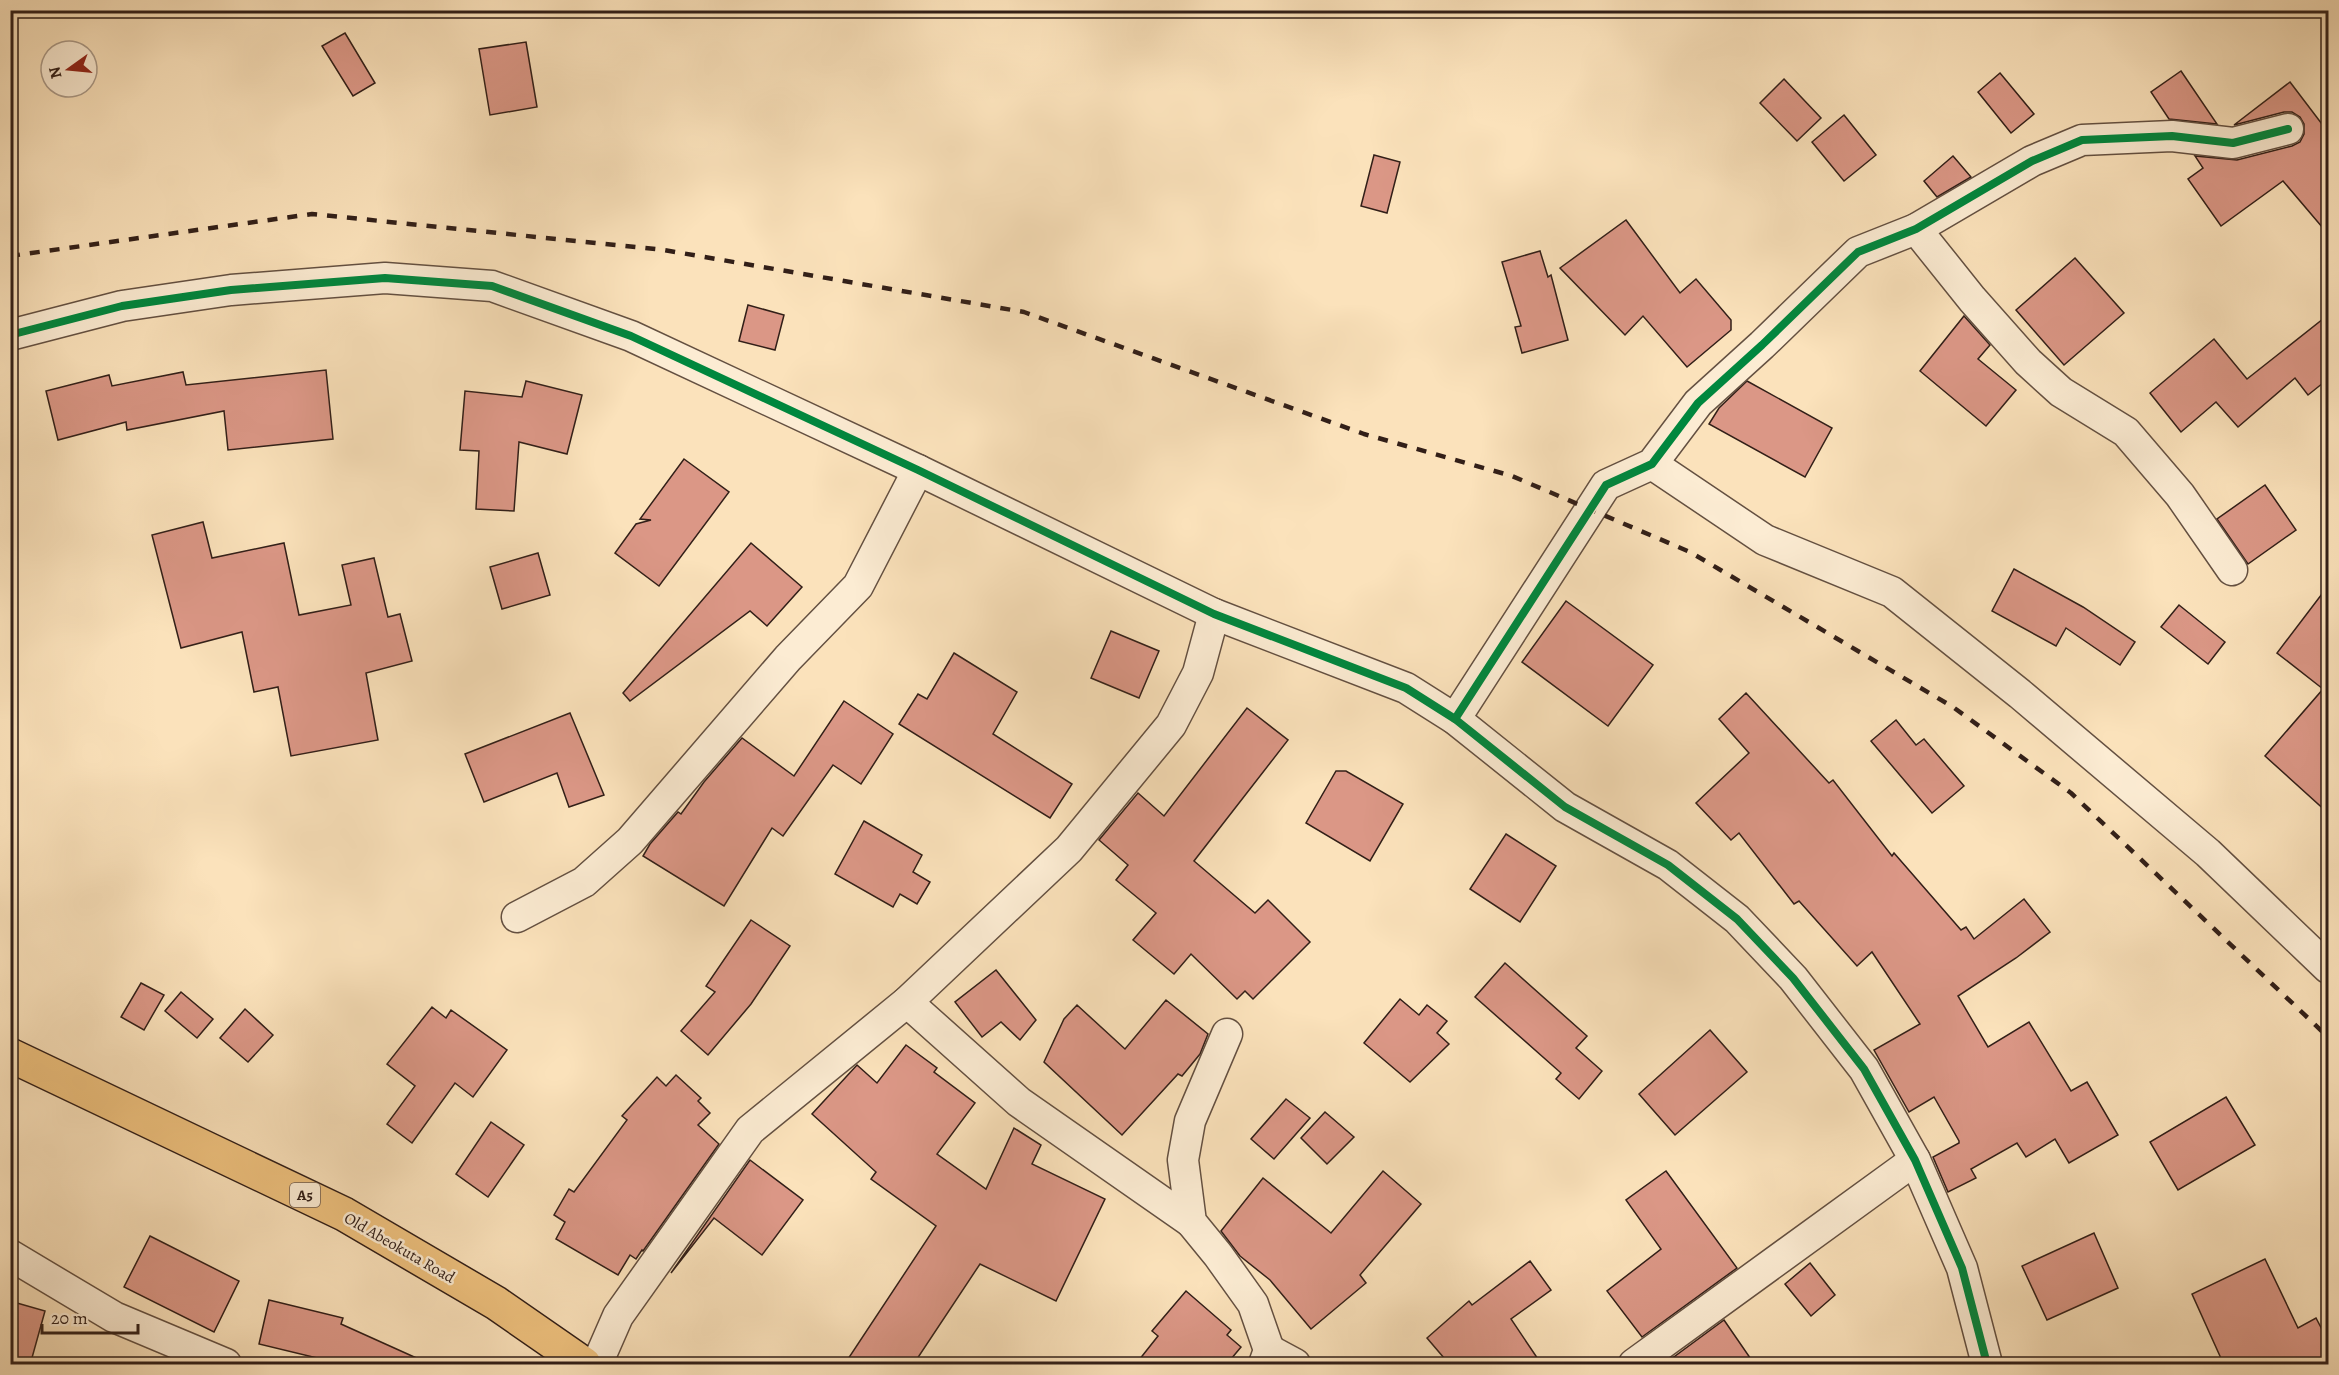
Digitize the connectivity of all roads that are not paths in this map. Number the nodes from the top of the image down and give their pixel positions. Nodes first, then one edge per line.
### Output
1 (2288, 129) dead end
2 (1917, 229) junction
3 (10, 335) edge
4 (1652, 464) junction
5 (918, 470) junction
6 (2232, 570) dead end
7 (1214, 614) junction
8 (1455, 718) junction
9 (517, 917) dead end
10 (2328, 968) edge
11 (907, 1002) junction
12 (1227, 1034) dead end
13 (10, 1055) edge
14 (1915, 1160) junction
15 (1191, 1222) junction
16 (10, 1256) edge
17 (1266, 1357) edge
18 (226, 1365) edge
19 (584, 1365) edge
20 (597, 1365) edge
21 (1295, 1365) edge
22 (1634, 1365) edge
23 (1987, 1365) edge

1 - 2 street
2 - 4 street
2 - 6 street
3 - 5 street
4 - 8 street
4 - 10 street
5 - 7 street
5 - 9 street
7 - 8 street
7 - 11 street
8 - 14 street
11 - 15 street
11 - 20 street
12 - 15 street
13 - 19 highway, Old Abeokuta Road / A5
14 - 22 street
14 - 23 street
15 - 17 street
16 - 18 street
17 - 21 street

